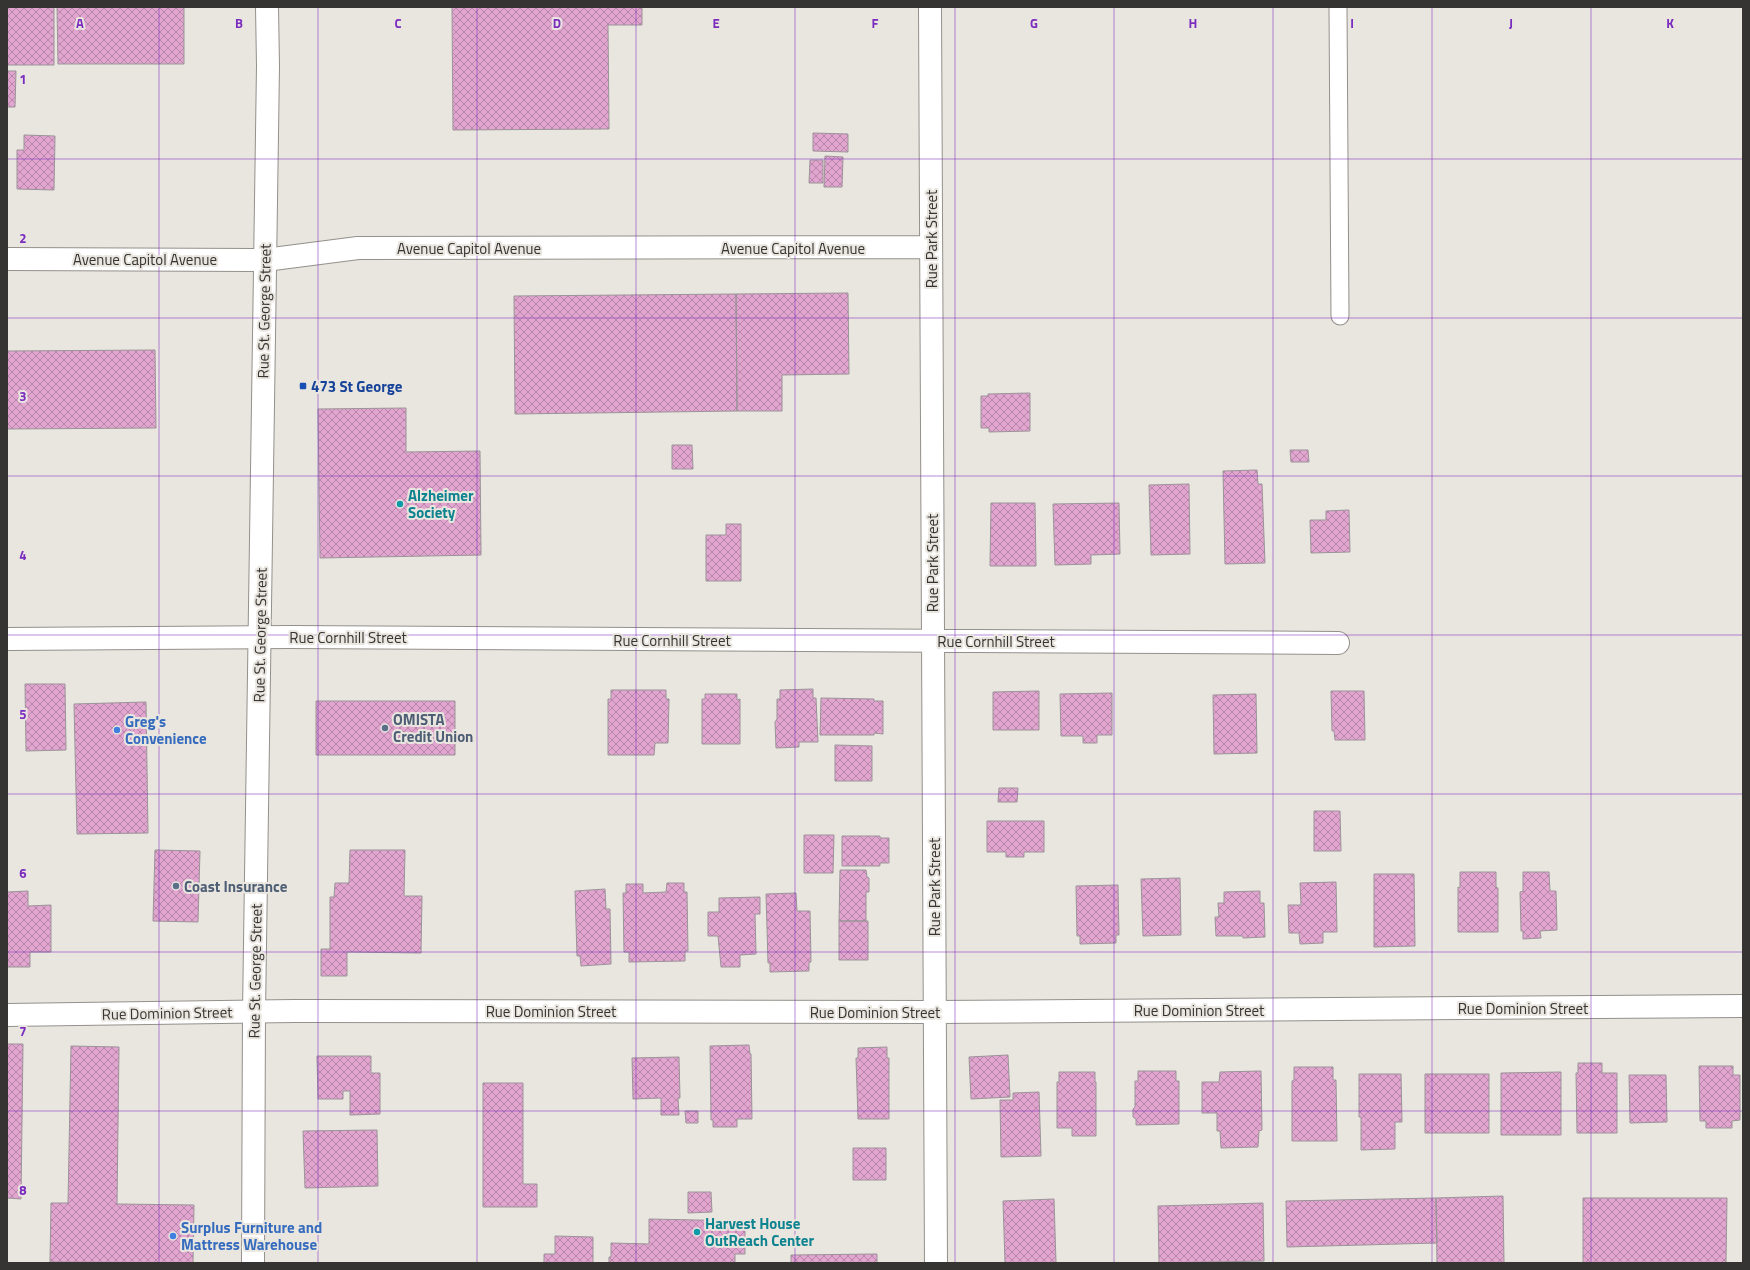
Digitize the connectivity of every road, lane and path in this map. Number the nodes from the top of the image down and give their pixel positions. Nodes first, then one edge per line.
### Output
1 (257, 7) edge
2 (267, 7) edge
3 (280, 7) edge
4 (930, 7) edge
5 (1338, 7) edge
6 (268, 66) junction
7 (931, 247) junction
8 (7, 259) edge
9 (265, 260) junction
10 (1340, 316) dead end
11 (260, 637) junction
12 (7, 639) edge
13 (932, 641) junction
14 (1338, 643) dead end
15 (1743, 1006) edge
16 (254, 1012) junction
17 (934, 1012) junction
18 (7, 1015) edge
19 (253, 1263) edge
20 (936, 1263) edge

1 - 6 street
2 - 6 street, Rue St. George Street
3 - 6 street
4 - 7 street, Rue Park Street
5 - 10 lane
6 - 9 street, Rue St. George Street
7 - 9 street, Avenue Capitol Avenue
7 - 13 street, Rue Park Street
8 - 9 street, Avenue Capitol Avenue
9 - 11 street, Rue St. George Street
11 - 12 street, Rue Cornhill Street
11 - 13 street, Rue Cornhill Street
11 - 16 street, Rue St. George Street
13 - 14 street, Rue Cornhill Street
13 - 17 street, Rue Park Street
15 - 17 street, Rue Dominion Street
16 - 17 street, Rue Dominion Street
16 - 18 street, Rue Dominion Street
16 - 19 street, Rue St. George Street
17 - 20 street, Rue Park Street

